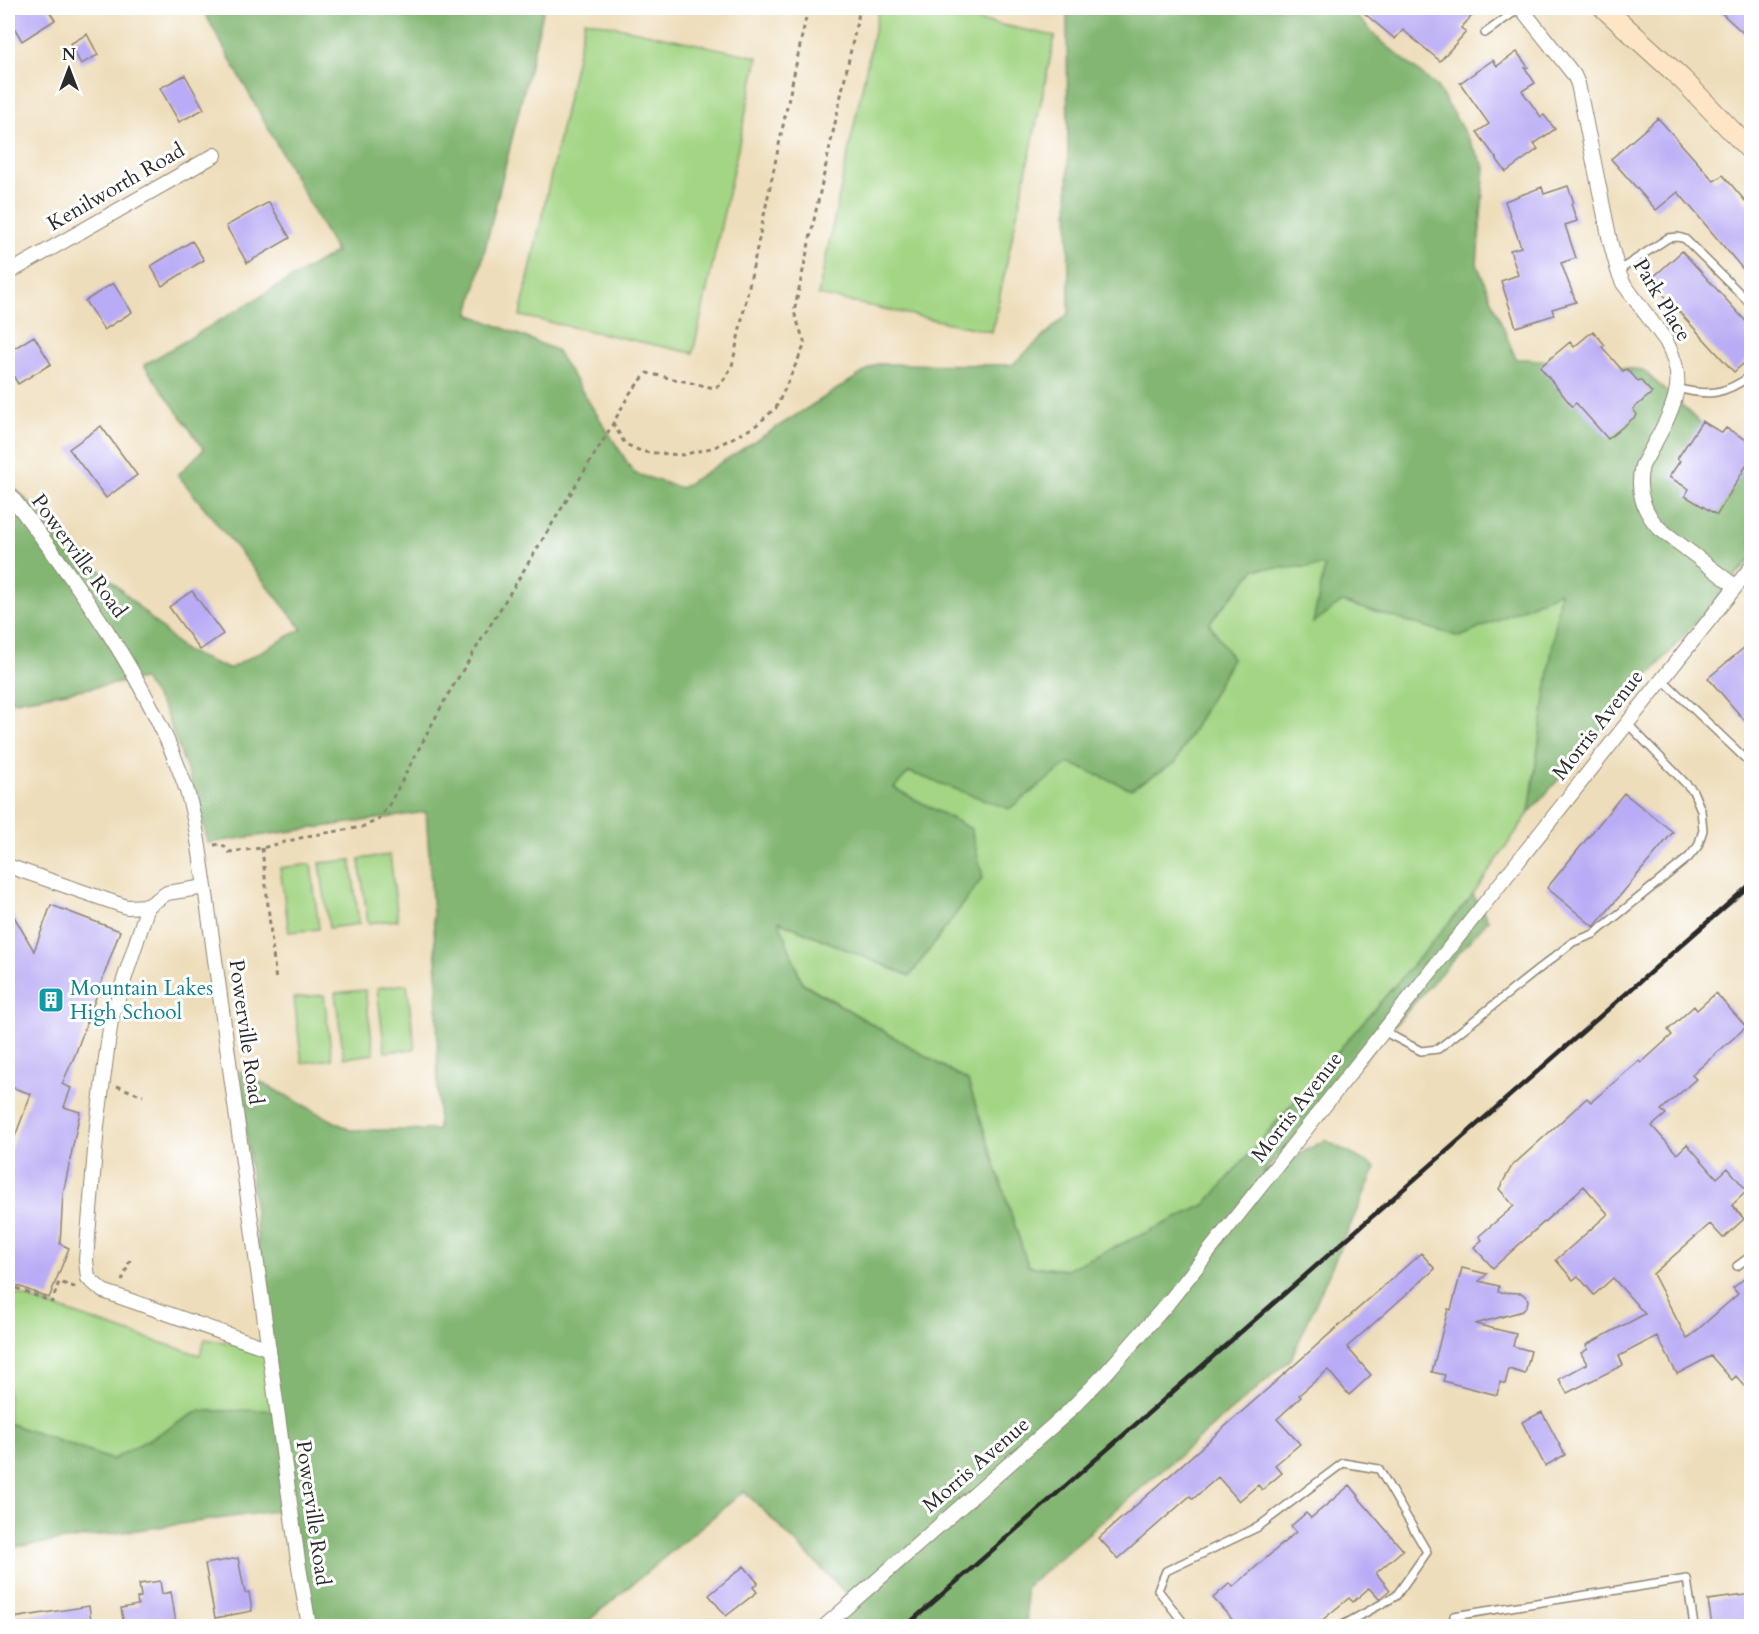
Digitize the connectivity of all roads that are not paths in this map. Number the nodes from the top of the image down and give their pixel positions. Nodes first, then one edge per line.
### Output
1 (1520, 8) edge
2 (1604, 8) edge
3 (1485, 33) dead end
4 (1752, 152) edge
5 (214, 155) dead end
6 (1618, 271) junction
7 (8, 273) edge
8 (1752, 305) edge
9 (1752, 375) edge
10 (1677, 388) junction
11 (8, 492) edge
12 (1752, 566) edge
13 (1735, 586) junction
14 (1662, 679) junction
15 (1627, 723) junction
16 (1752, 765) edge
17 (8, 866) edge
18 (205, 887) junction
19 (148, 906) junction
20 (1383, 1031) junction
21 (1752, 1256) edge
22 (1737, 1266) dead end
23 (269, 1349) junction
24 (309, 1626) edge
25 (825, 1626) edge
26 (1186, 1626) edge
27 (1341, 1626) edge
28 (1456, 1626) edge
29 (1694, 1626) edge

1 - 3 lane
1 - 6 street, Park Place
2 - 4 main road
5 - 7 street, Kenilworth Road
6 - 8 lane
6 - 10 street, Park Place
9 - 10 lane
10 - 13 street, Park Place
11 - 18 street, Powerville Road
12 - 13 street, Morris Avenue
13 - 14 street, Morris Avenue
14 - 15 street, Morris Avenue
14 - 16 lane
15 - 20 street, Morris Avenue
15 - 20 lane
17 - 19 street
18 - 19 street
18 - 23 street, Powerville Road
19 - 23 street
20 - 25 street, Morris Avenue
21 - 22 lane
23 - 24 street, Powerville Road
26 - 27 lane
28 - 29 lane

